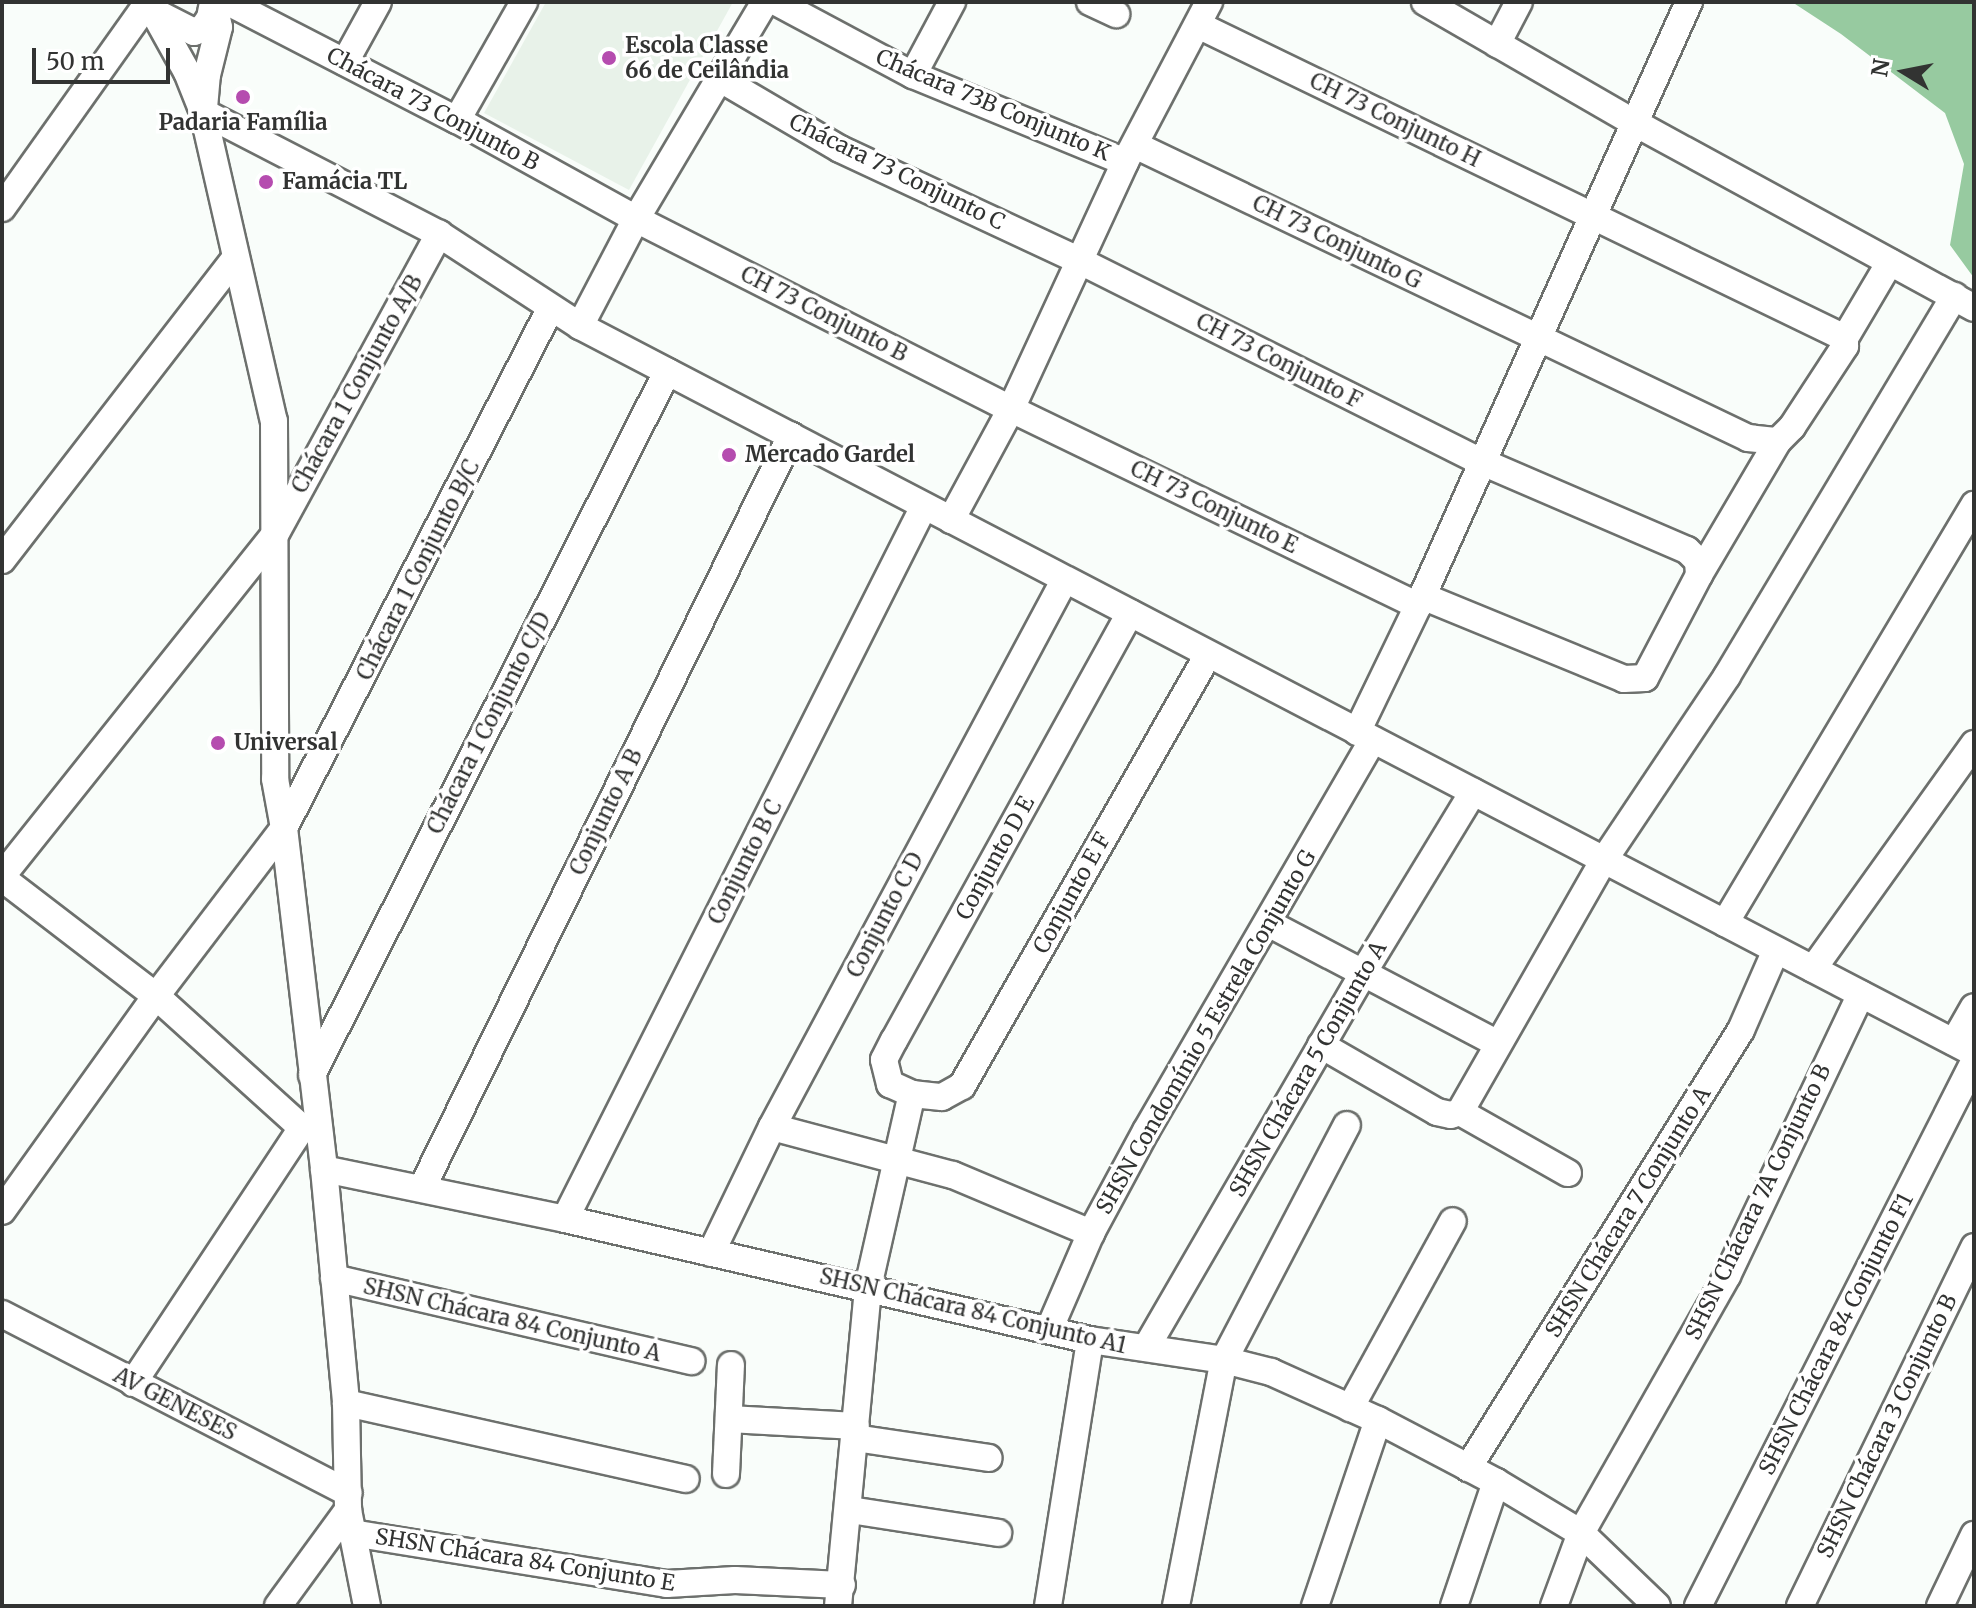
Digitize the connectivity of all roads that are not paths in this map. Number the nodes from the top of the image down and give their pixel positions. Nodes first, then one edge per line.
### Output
1 (378, 2) edge
2 (524, 2) edge
3 (765, 2) edge
4 (776, 2) edge
5 (952, 2) edge
6 (1090, 2) edge
7 (1425, 2) edge
8 (1519, 2) edge
9 (1689, 2) edge
10 (227, 4) edge
11 (145, 7) edge
12 (1203, 13) edge
13 (1116, 14) dead end
14 (1497, 44) junction
15 (345, 62) junction
16 (913, 75) junction
17 (719, 78) junction
18 (203, 112) junction
19 (457, 120) junction
20 (1635, 123) junction
21 (1131, 154) junction
22 (2, 208) edge
23 (1593, 216) junction
24 (636, 219) junction
25 (439, 234) junction
26 (235, 258) junction
27 (1078, 260) junction
28 (1890, 262) junction
29 (1964, 302) edge
30 (550, 309) junction
31 (580, 326) junction
32 (1845, 338) junction
33 (1537, 339) junction
34 (667, 372) junction
35 (1011, 409) junction
36 (791, 436) junction
37 (1778, 441) junction
38 (1480, 461) junction
39 (1974, 505) edge
40 (924, 506) junction
41 (951, 520) junction
42 (276, 533) junction
43 (2, 560) edge
44 (1699, 575) junction
45 (1065, 579) junction
46 (1420, 601) junction
47 (1130, 613) junction
48 (1208, 654) junction
49 (1365, 736) junction
50 (1974, 744) edge
51 (1473, 792) junction
52 (284, 828) junction
53 (1604, 860) junction
54 (2, 877) edge
55 (1268, 923) junction
56 (1725, 923) junction
57 (1776, 950) junction
58 (1813, 969) junction
59 (1363, 973) junction
60 (1861, 994) junction
61 (156, 996) junction
62 (1974, 1007) edge
63 (1497, 1043) junction
64 (1321, 1045) junction
65 (1964, 1048) edge
66 (1974, 1062) edge
67 (312, 1075) junction
68 (912, 1094) junction
69 (1460, 1112) junction
70 (1347, 1125) dead end
71 (310, 1127) junction
72 (772, 1127) junction
73 (896, 1161) junction
74 (324, 1169) junction
75 (1568, 1173) dead end
76 (422, 1188) junction
77 (2, 1211) edge
78 (565, 1219) junction
79 (1453, 1221) dead end
80 (1091, 1233) junction
81 (1974, 1247) edge
82 (711, 1253) junction
83 (334, 1278) junction
84 (868, 1287) junction
85 (2, 1314) edge
86 (1049, 1330) junction
87 (1090, 1340) junction
88 (1146, 1348) junction
89 (1224, 1360) junction
90 (691, 1361) dead end
91 (731, 1365) dead end
92 (133, 1383) junction
93 (346, 1403) junction
94 (1350, 1408) junction
95 (729, 1419) junction
96 (1378, 1420) junction
97 (856, 1432) junction
98 (989, 1458) dead end
99 (1468, 1468) junction
100 (726, 1474) dead end
101 (686, 1479) dead end
102 (1496, 1482) junction
103 (850, 1510) junction
104 (350, 1512) junction
105 (998, 1533) dead end
106 (1581, 1533) junction
107 (1974, 1535) edge
108 (840, 1596) edge
109 (278, 1606) edge
110 (367, 1606) edge
111 (1048, 1606) edge
112 (1176, 1606) edge
113 (1315, 1606) edge
114 (1454, 1606) edge
115 (1554, 1606) edge
116 (1657, 1606) edge
117 (1698, 1606) edge
118 (1800, 1606) edge
119 (1940, 1606) edge

1 - 15 street
2 - 19 street
3 - 17 street
4 - 16 street, Chácara 73B Conjunto K
5 - 16 street
6 - 13 street
7 - 14 street
8 - 14 street
9 - 20 street, SHSN Condomínio 5 Estrela Conjunto G
10 - 11 street
10 - 15 street, Chácara 73 Conjunto B
10 - 18 street
11 - 18 street
11 - 22 street
12 - 21 street
12 - 23 street, CH 73 Conjunto H
14 - 20 street
15 - 19 street, Chácara 73 Conjunto B
16 - 21 street, Chácara 73B Conjunto K
17 - 24 street
17 - 27 street, Chácara 73 Conjunto C
18 - 25 street
18 - 26 street
19 - 24 street, Chácara 73 Conjunto B
20 - 23 street, SHSN Condomínio 5 Estrela Conjunto G
20 - 28 street
21 - 27 street
21 - 33 street, CH 73 Conjunto G
23 - 32 street, CH 73 Conjunto H
23 - 33 street, SHSN Condomínio 5 Estrela Conjunto G
24 - 31 street
24 - 35 street, CH 73 Conjunto B
25 - 30 street
25 - 42 street, Chácara 1 Conjunto A/B
26 - 42 street
26 - 43 street
27 - 35 street
27 - 38 street, CH 73 Conjunto F
28 - 29 street
28 - 32 street
29 - 53 street
30 - 31 street
30 - 52 street, Chácara 1 Conjunto B/C
31 - 34 street
32 - 37 street
33 - 37 street, CH 73 Conjunto G
33 - 38 street, SHSN Condomínio 5 Estrela Conjunto G
34 - 36 street
34 - 67 street, Chácara 1 Conjunto C/D
35 - 41 street
35 - 46 street, CH 73 Conjunto E
36 - 40 street
36 - 76 street, Conjunto A B
37 - 44 street
38 - 44 street, CH 73 Conjunto F
38 - 46 street, SHSN Condomínio 5 Estrela Conjunto G
39 - 56 street
40 - 41 street
40 - 78 street, Conjunto B C
41 - 45 street
42 - 52 street
42 - 54 street, Chácara 1 Conjunto A/B
44 - 46 street, CH 73 Conjunto E
45 - 47 street
45 - 72 street, Conjunto C D
46 - 49 street, SHSN Condomínio 5 Estrela Conjunto G
47 - 48 street
47 - 68 street, Conjunto D E
48 - 49 street
48 - 68 street, Conjunto E F
49 - 51 street
49 - 55 street, SHSN Condomínio 5 Estrela Conjunto G
50 - 58 street
51 - 53 street
51 - 59 street, SHSN Chácara 5 Conjunto A
52 - 61 street, Chácara 1 Conjunto B/C
52 - 67 street
53 - 56 street
53 - 63 street
54 - 61 street
55 - 59 street
55 - 80 street, SHSN Condomínio 5 Estrela Conjunto G
56 - 57 street
57 - 58 street
57 - 99 street, SHSN Chácara 7 Conjunto A
58 - 60 street
59 - 63 street
59 - 64 street, SHSN Chácara 5 Conjunto A
60 - 65 street
60 - 106 street, SHSN Chácara 7A Conjunto B
61 - 71 street
61 - 77 street, Chácara 1 Conjunto B/C
62 - 65 street
63 - 69 street
64 - 69 street
64 - 88 street, SHSN Chácara 5 Conjunto A
66 - 117 street, SHSN Chácara 84 Conjunto F1
67 - 71 street
68 - 73 street
69 - 75 street
70 - 89 street
71 - 74 street
71 - 92 street
72 - 73 street
72 - 82 street, Conjunto C D
73 - 80 street
73 - 84 street
74 - 76 street, SHSN Chácara 84 Conjunto A1
74 - 83 street
76 - 78 street, SHSN Chácara 84 Conjunto A1
78 - 82 street, SHSN Chácara 84 Conjunto A1
79 - 94 street
80 - 86 street, SHSN Condomínio 5 Estrela Conjunto G
81 - 118 street, SHSN Chácara 3 Conjunto B
82 - 84 street, SHSN Chácara 84 Conjunto A1
83 - 90 street, SHSN Chácara 84 Conjunto A
83 - 93 street
84 - 86 street, SHSN Chácara 84 Conjunto A1
84 - 97 street
85 - 92 street, AV GENESES
86 - 87 street, SHSN Chácara 84 Conjunto A1
87 - 88 street, SHSN Chácara 84 Conjunto A1
87 - 111 street
88 - 89 street, SHSN Chácara 84 Conjunto A1
89 - 94 street, SHSN Chácara 84 Conjunto A1
89 - 112 street
91 - 95 street
92 - 104 street, AV GENESES
93 - 101 street
93 - 104 street
94 - 96 street, SHSN Chácara 84 Conjunto A1
95 - 97 street
95 - 100 street
96 - 99 street, SHSN Chácara 84 Conjunto A1
96 - 113 street
97 - 98 street
97 - 103 street
99 - 102 street, SHSN Chácara 84 Conjunto A1
102 - 106 street, SHSN Chácara 84 Conjunto A1
102 - 114 street
103 - 105 street
103 - 108 street
104 - 108 street, SHSN Chácara 84 Conjunto E
104 - 109 street
104 - 110 street
106 - 115 street, SHSN Chácara 7A Conjunto B
106 - 116 street, SHSN Chácara 84 Conjunto A1
107 - 119 street

